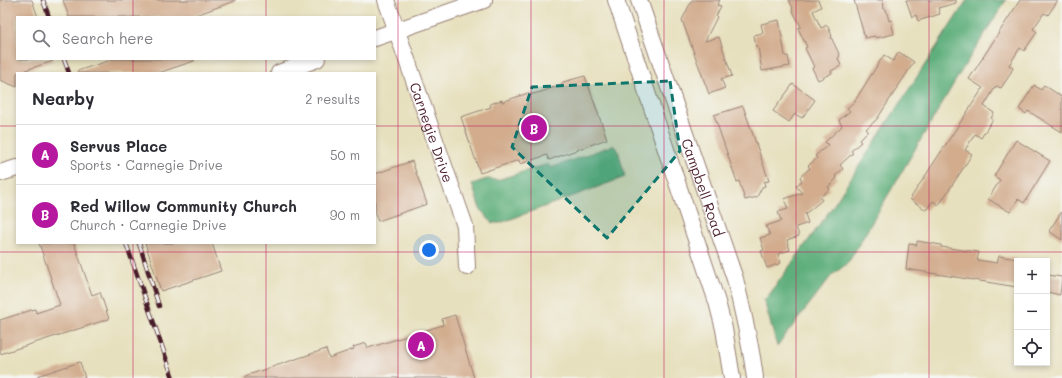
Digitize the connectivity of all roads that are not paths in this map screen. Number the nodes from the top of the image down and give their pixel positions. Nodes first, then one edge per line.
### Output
1 (386, 0) edge
2 (484, 0) edge
3 (616, 0) edge
4 (639, 0) edge
5 (397, 30) junction
6 (376, 38) edge
7 (314, 60) edge
8 (282, 72) edge
9 (16, 168) edge
10 (0, 173) edge
11 (467, 267) dead end
12 (732, 378) edge
13 (755, 378) edge

1 - 5 street, Carnegie Drive
2 - 5 street
3 - 12 street, Campbell Road
4 - 13 street, Campbell Road
5 - 6 street
5 - 11 street, Carnegie Drive
7 - 8 street
9 - 10 street

